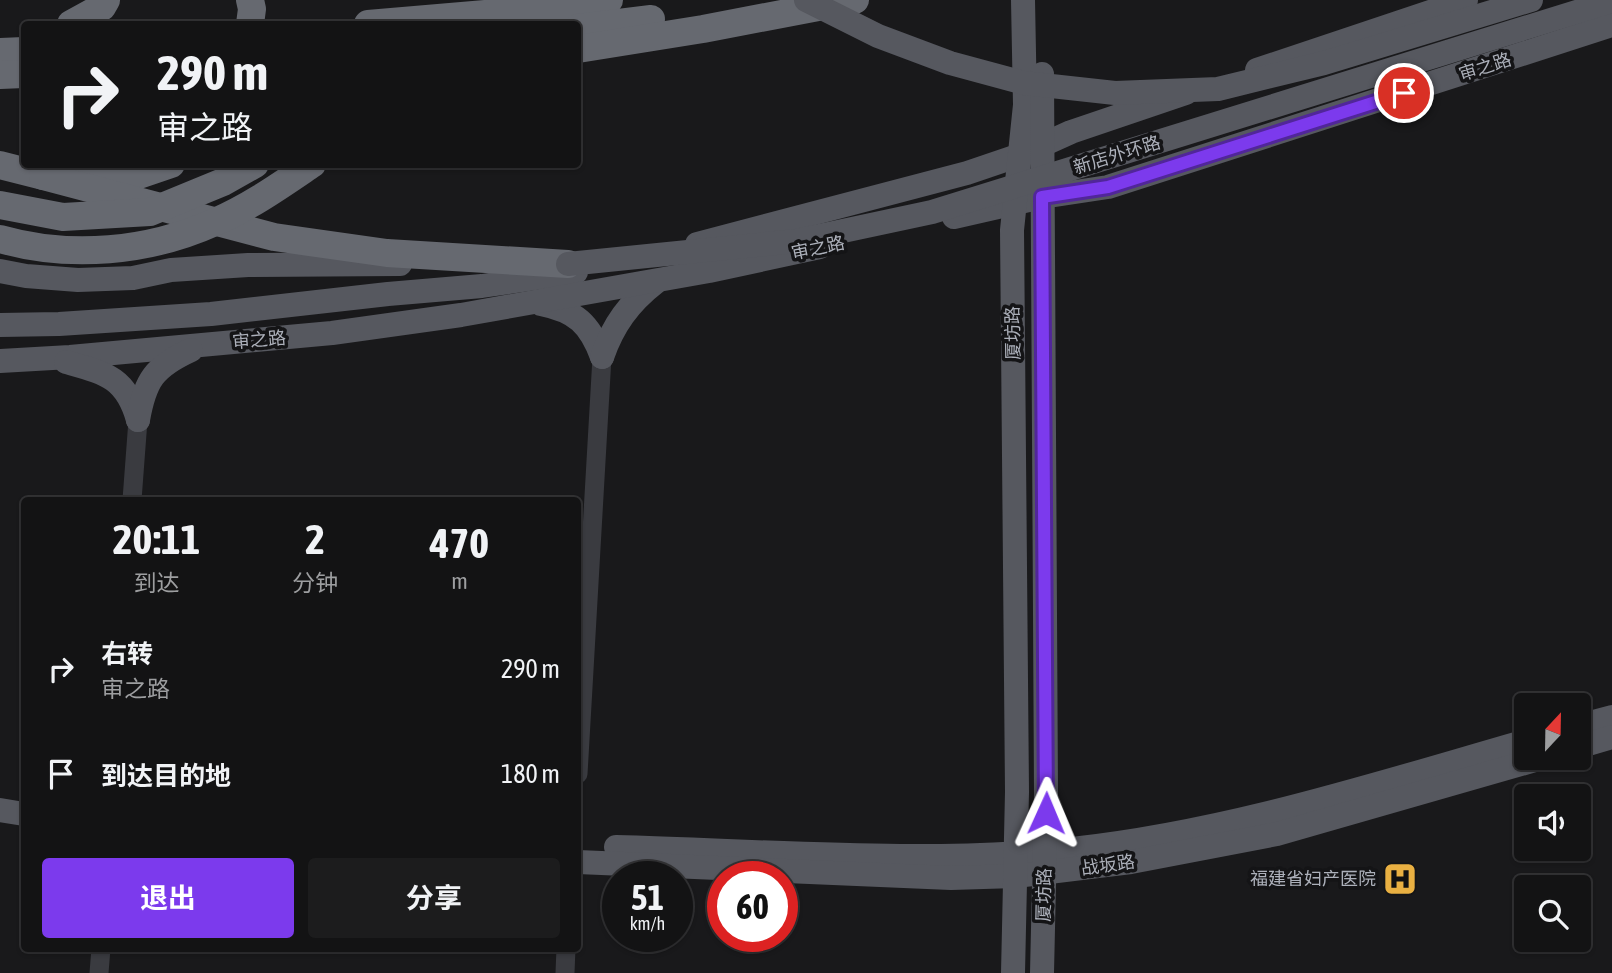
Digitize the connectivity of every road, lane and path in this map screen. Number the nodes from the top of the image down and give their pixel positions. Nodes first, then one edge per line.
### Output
1 (106, 0) edge
2 (250, 0) edge
3 (609, 0) edge
4 (784, 0) edge
5 (855, 0) edge
6 (1023, 0) edge
7 (1040, 0) edge
8 (1466, 0) edge
9 (1531, 0) edge
10 (1612, 1) edge
11 (815, 3) edge
12 (76, 21) edge
13 (250, 21) edge
14 (403, 21) edge
15 (1612, 25) edge
16 (581, 28) edge
17 (703, 30) junction
18 (0, 39) edge
19 (21, 39) edge
20 (581, 49) edge
21 (21, 51) edge
22 (0, 52) edge
23 (581, 62) edge
24 (21, 74) edge
25 (0, 75) edge
26 (1031, 150) junction
27 (0, 164) edge
28 (159, 168) edge
29 (247, 168) edge
30 (306, 168) edge
31 (43, 176) junction
32 (1042, 197) junction
33 (1016, 202) junction
34 (0, 205) edge
35 (0, 239) edge
36 (568, 264) junction
37 (0, 271) edge
38 (659, 280) junction
39 (536, 303) junction
40 (0, 325) edge
41 (201, 345) junction
42 (603, 357) junction
43 (51, 358) junction
44 (0, 361) edge
45 (138, 420) junction
46 (132, 497) edge
47 (1612, 717) edge
48 (1591, 723) edge
49 (581, 724) edge
50 (1612, 737) edge
51 (1591, 743) edge
52 (1514, 744) edge
53 (1514, 766) edge
54 (0, 810) edge
55 (21, 814) edge
56 (0, 826) edge
57 (21, 830) edge
58 (581, 846) edge
59 (581, 862) edge
60 (1045, 862) junction
61 (1016, 865) junction
62 (101, 952) edge
63 (566, 952) edge
64 (99, 973) edge
65 (565, 973) edge
66 (1013, 973) edge
67 (1042, 973) edge

1 - 12 highway
2 - 13 highway
3 - 14 highway
4 - 16 highway
5 - 11 highway
6 - 26 main road
7 - 26 main road
8 - 26 main road, 审之路
9 - 11 main road, bridge
10 - 36 main road, 新店外环路, bridge
11 - 17 highway
15 - 32 main road, 审之路
17 - 20 highway
17 - 23 highway
18 - 19 highway
21 - 22 highway
24 - 25 highway
26 - 32 main road, 厦坊路
26 - 33 main road, 厦坊路
26 - 40 main road, 审之路
27 - 31 highway
28 - 31 highway
29 - 34 highway, bridge
30 - 35 highway, bridge
31 - 36 highway
32 - 33 main road, 审之路
32 - 60 main road, 厦坊路
33 - 38 main road, 审之路
33 - 61 main road, 厦坊路
36 - 37 main road, 新店外环路
38 - 39 main road, 审之路
38 - 42 main road
39 - 41 main road, 审之路
39 - 42 main road
41 - 43 main road, 审之路
41 - 45 main road
42 - 49 street
43 - 44 main road, 审之路
43 - 45 main road
45 - 46 street
47 - 48 main road
50 - 51 main road
52 - 60 main road, 战坂路
53 - 60 main road, 战坂路
54 - 55 main road
56 - 57 main road
58 - 61 main road, 战坂路
59 - 61 main road, 战坂路
60 - 61 main road, 战坂路
60 - 67 main road, 厦坊路
61 - 66 main road, 厦坊路
62 - 64 street
63 - 65 street

